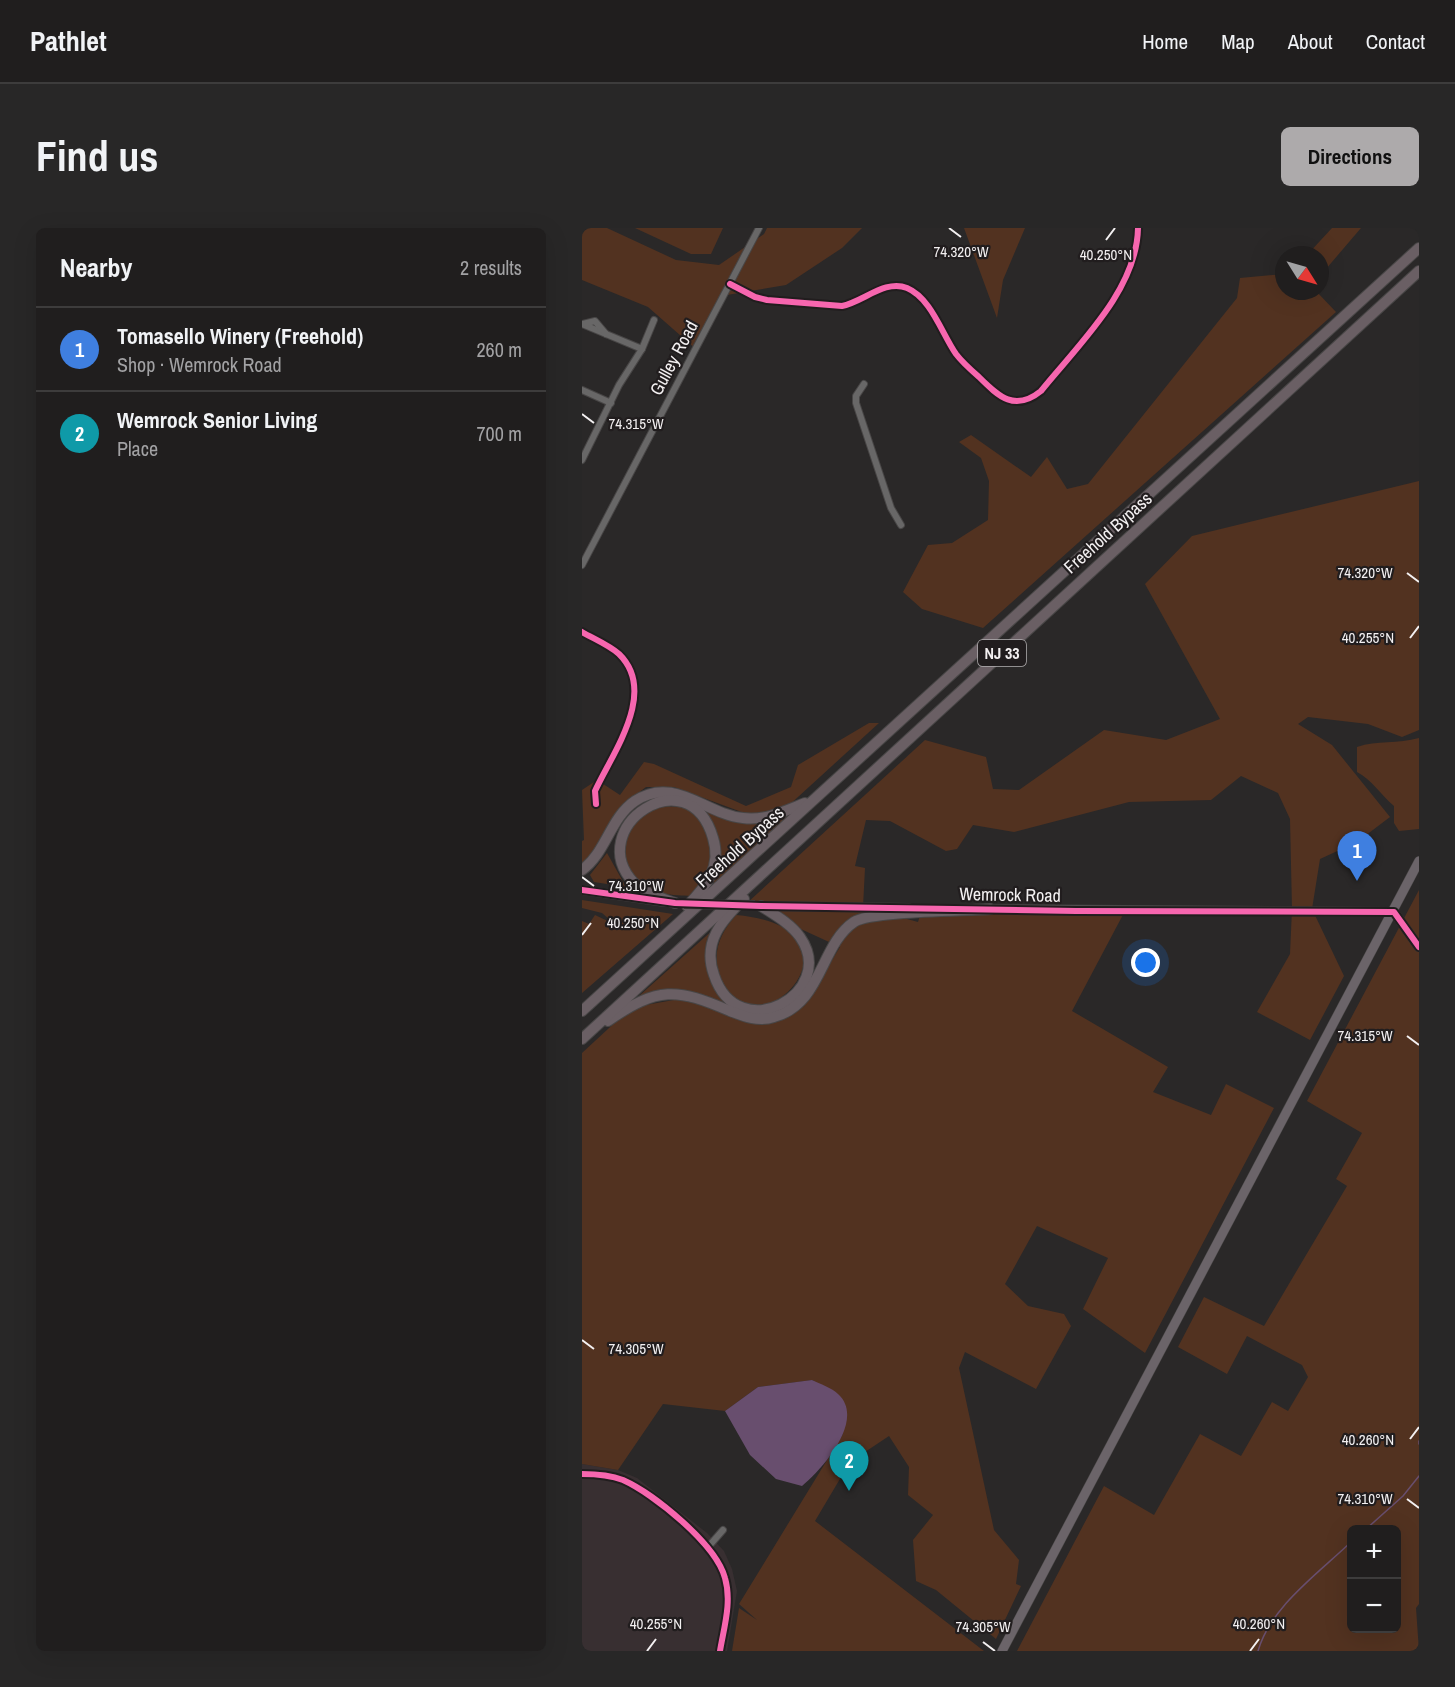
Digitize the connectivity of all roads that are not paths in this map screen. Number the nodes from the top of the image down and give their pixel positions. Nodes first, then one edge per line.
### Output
1 (759, 228) edge
2 (1138, 228) edge
3 (1419, 248) edge
4 (1419, 271) edge
5 (730, 284) junction
6 (654, 320) dead end
7 (582, 324) edge
8 (642, 349) junction
9 (864, 384) dead end
10 (582, 390) edge
11 (611, 403) junction
12 (583, 458) edge
13 (901, 525) dead end
14 (582, 565) edge
15 (582, 633) edge
16 (811, 801) junction
17 (596, 804) dead end
18 (813, 825) junction
19 (1419, 861) edge
20 (582, 870) edge
21 (582, 890) edge
22 (679, 903) junction
23 (758, 906) junction
24 (990, 909) junction
25 (1394, 912) junction
26 (1419, 948) edge
27 (585, 1009) edge
28 (584, 1038) edge
29 (582, 1474) edge
30 (723, 1530) dead end
31 (709, 1546) junction
32 (720, 1651) edge
33 (1002, 1651) edge

1 - 5 street, Gulley Road
2 - 5 street
3 - 16 highway, Freehold Bypass / NJ 33
4 - 18 highway, Freehold Bypass / NJ 33
5 - 14 street, Gulley Road
6 - 8 street
7 - 8 street
8 - 11 street
9 - 13 street
10 - 11 street
11 - 12 street
15 - 17 street
16 - 20 highway
16 - 27 highway, Freehold Bypass / NJ 33
18 - 23 highway
18 - 28 highway, Freehold Bypass / NJ 33
19 - 25 main road
21 - 22 street, Wemrock Road
22 - 23 street, Wemrock Road, bridge
22 - 27 highway
23 - 24 street, Wemrock Road
24 - 25 street, Wemrock Road
24 - 28 highway
25 - 26 street
25 - 33 main road
29 - 31 street
30 - 31 street
31 - 32 street

